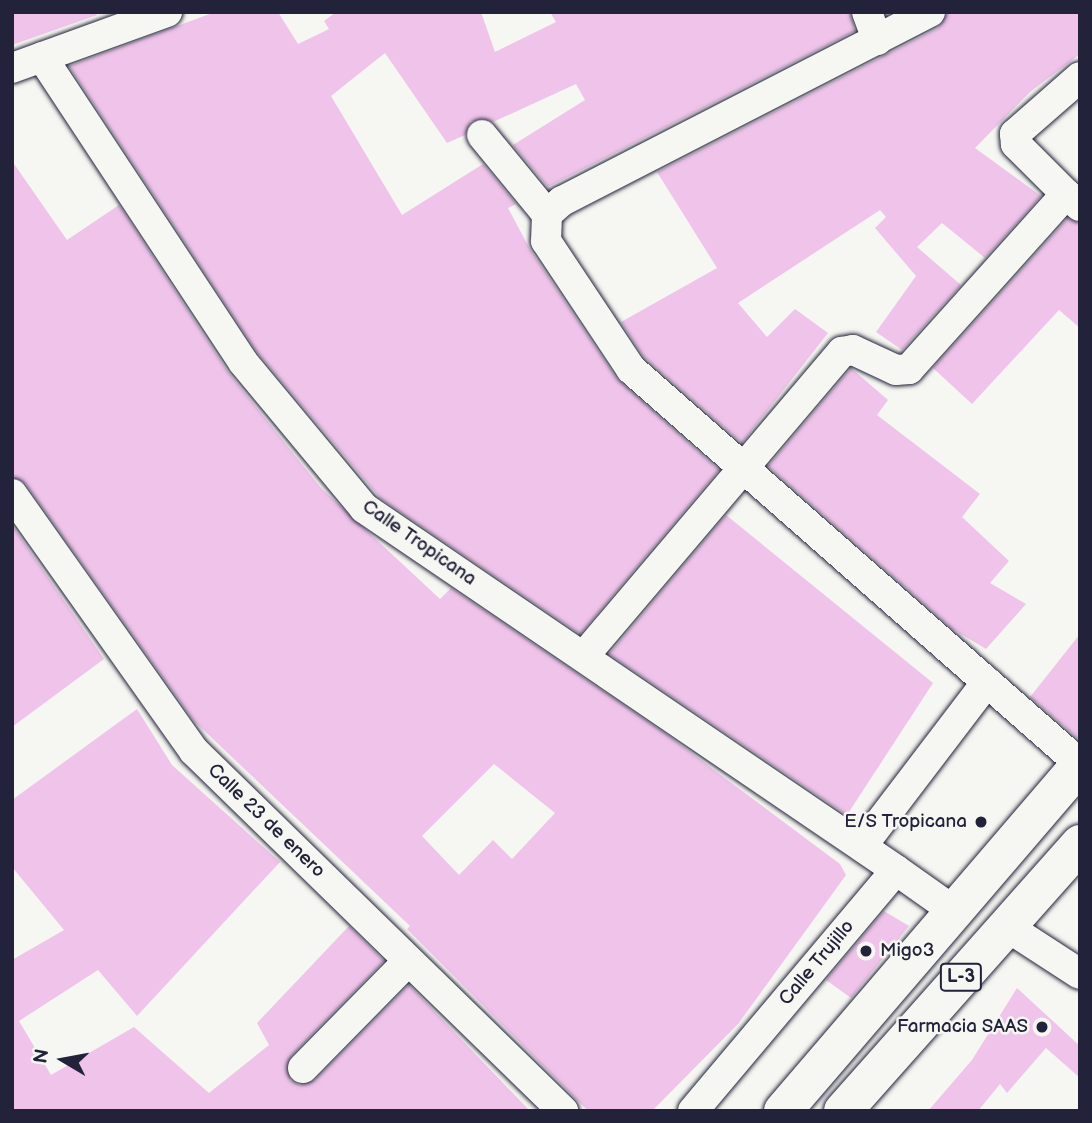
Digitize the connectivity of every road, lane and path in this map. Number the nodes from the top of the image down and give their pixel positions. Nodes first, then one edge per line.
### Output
1 (167, 12) edge
2 (930, 12) edge
3 (872, 26) edge
4 (42, 57) junction
5 (12, 68) edge
6 (1080, 76) edge
7 (482, 135) dead end
8 (1073, 200) edge
9 (547, 214) junction
10 (743, 468) junction
11 (12, 494) edge
12 (584, 656) junction
13 (986, 682) junction
14 (1080, 764) edge
15 (1080, 844) edge
16 (862, 846) junction
17 (896, 870) junction
18 (954, 911) junction
19 (1006, 926) junction
20 (408, 961) junction
21 (1080, 974) edge
22 (303, 1069) dead end
23 (563, 1111) edge
24 (693, 1111) edge
25 (783, 1111) edge
26 (843, 1111) edge

1 - 4 street
2 - 3 street
3 - 9 street
4 - 5 street
4 - 12 street, Calle Tropicana
6 - 8 street
7 - 9 street
8 - 10 street
9 - 10 street
10 - 12 street
10 - 13 street
11 - 20 street, Calle 23 de enero
12 - 16 street, Calle Tropicana
13 - 14 street
13 - 16 street
14 - 18 main road, L-3
15 - 19 main road, L-3
16 - 17 street, Calle Tropicana
17 - 18 street
17 - 24 street, Calle Trujillo
18 - 25 main road, L-3
19 - 21 street
19 - 26 main road, L-3
20 - 22 street
20 - 23 street, Calle 23 de enero

